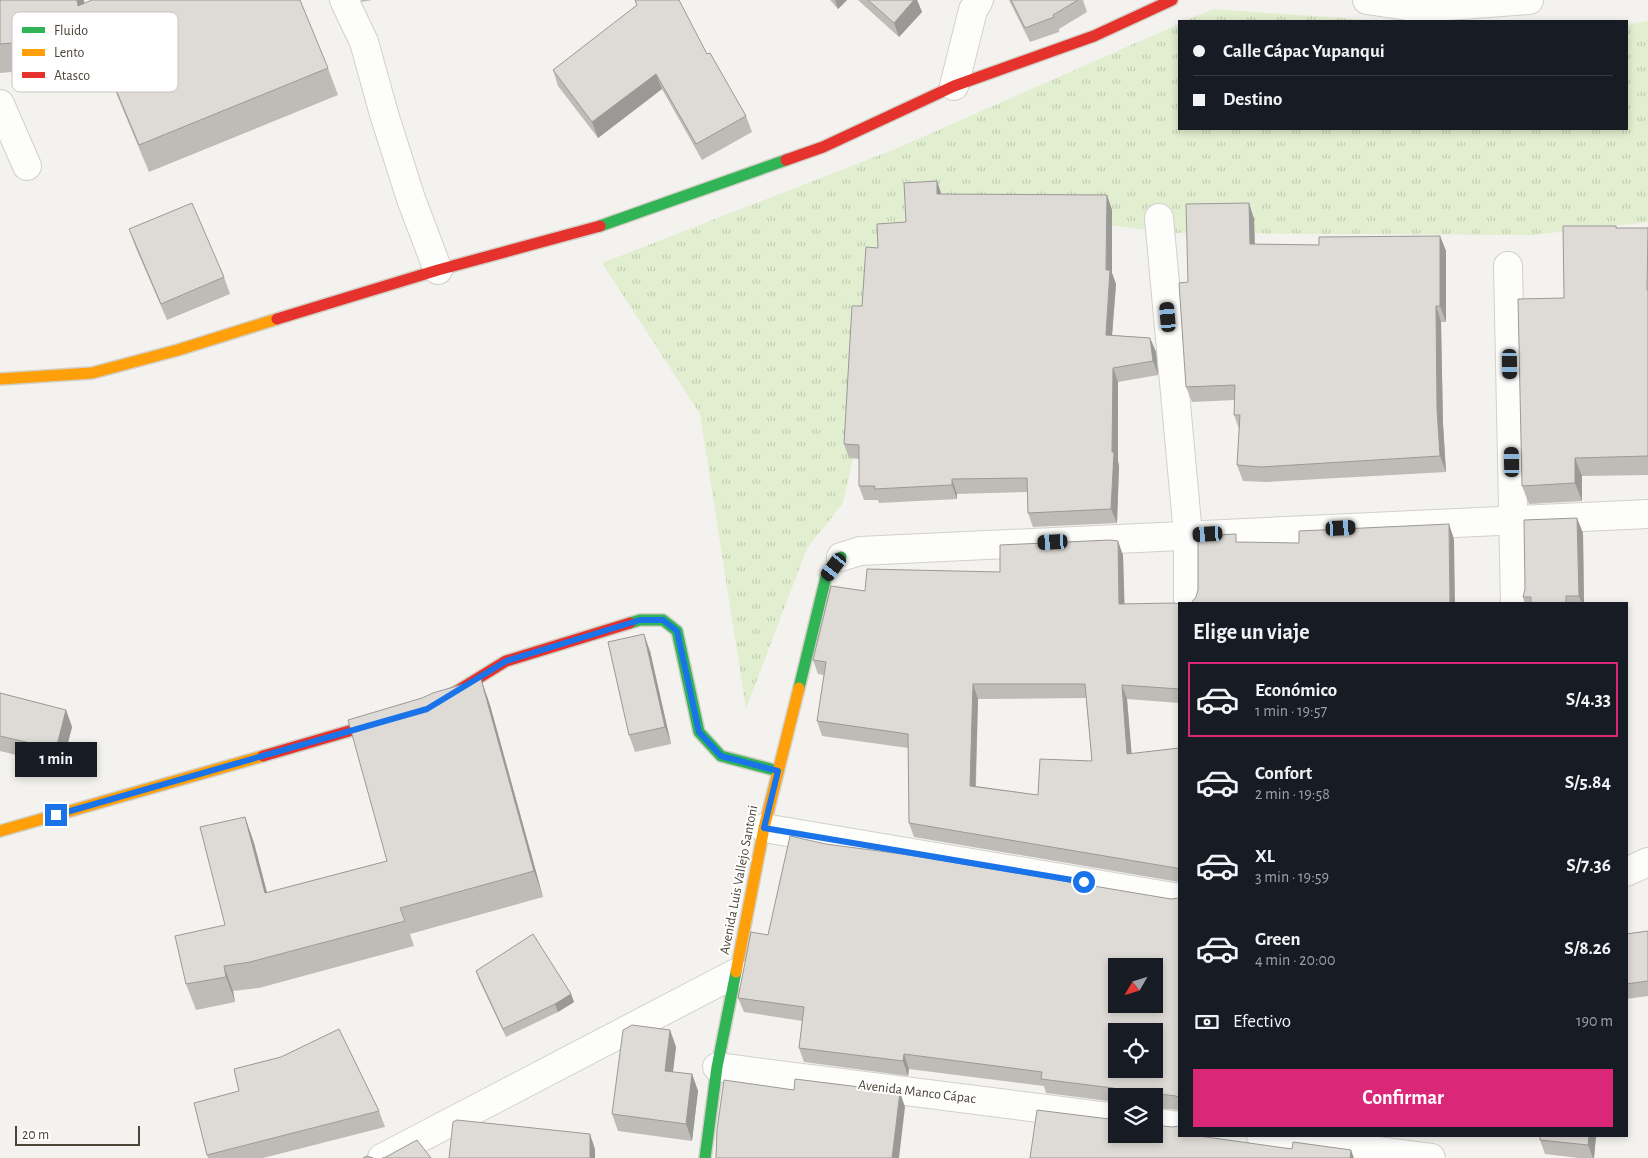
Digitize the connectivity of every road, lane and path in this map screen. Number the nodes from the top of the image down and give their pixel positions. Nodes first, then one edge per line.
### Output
1 (344, 0) edge
2 (979, 0) edge
3 (1172, 0) edge
4 (1367, 0) edge
5 (1529, 0) edge
6 (954, 86) junction
7 (0, 104) edge
8 (27, 166) dead end
9 (1159, 218) dead end
10 (1508, 266) dead end
11 (438, 270) junction
12 (0, 379) edge
13 (1648, 514) edge
14 (1513, 521) junction
15 (1188, 535) junction
16 (841, 557) joint
17 (1188, 602) edge
18 (1515, 602) edge
19 (427, 709) edge
20 (399, 717) edge
21 (778, 771) junction
22 (764, 828) junction
23 (0, 831) edge
24 (1648, 862) edge
25 (1628, 871) edge
26 (1178, 898) edge
27 (736, 973) junction
28 (717, 1067) junction
29 (1108, 1117) edge
30 (1163, 1124) edge
31 (1178, 1126) edge
32 (1271, 1137) edge
33 (1415, 1152) edge
34 (382, 1158) edge
35 (705, 1158) edge

1 - 11 street
2 - 6 street
3 - 6 street
4 - 5 street
6 - 11 street
7 - 8 street
9 - 15 street
10 - 14 street
11 - 12 street
13 - 14 street
14 - 15 street
14 - 18 street
15 - 16 street
15 - 17 street
16 - 21 street, Avenida Luis Vallejo Santoni
19 - 21 street
20 - 23 street
21 - 22 street, Avenida Luis Vallejo Santoni
22 - 26 street
22 - 27 street, Avenida Luis Vallejo Santoni
24 - 25 street
27 - 28 street, Avenida Luis Vallejo Santoni
27 - 34 street
28 - 29 street, Avenida Manco Cápac
28 - 35 street, Avenida Luis Vallejo Santoni
30 - 31 street
32 - 33 street

